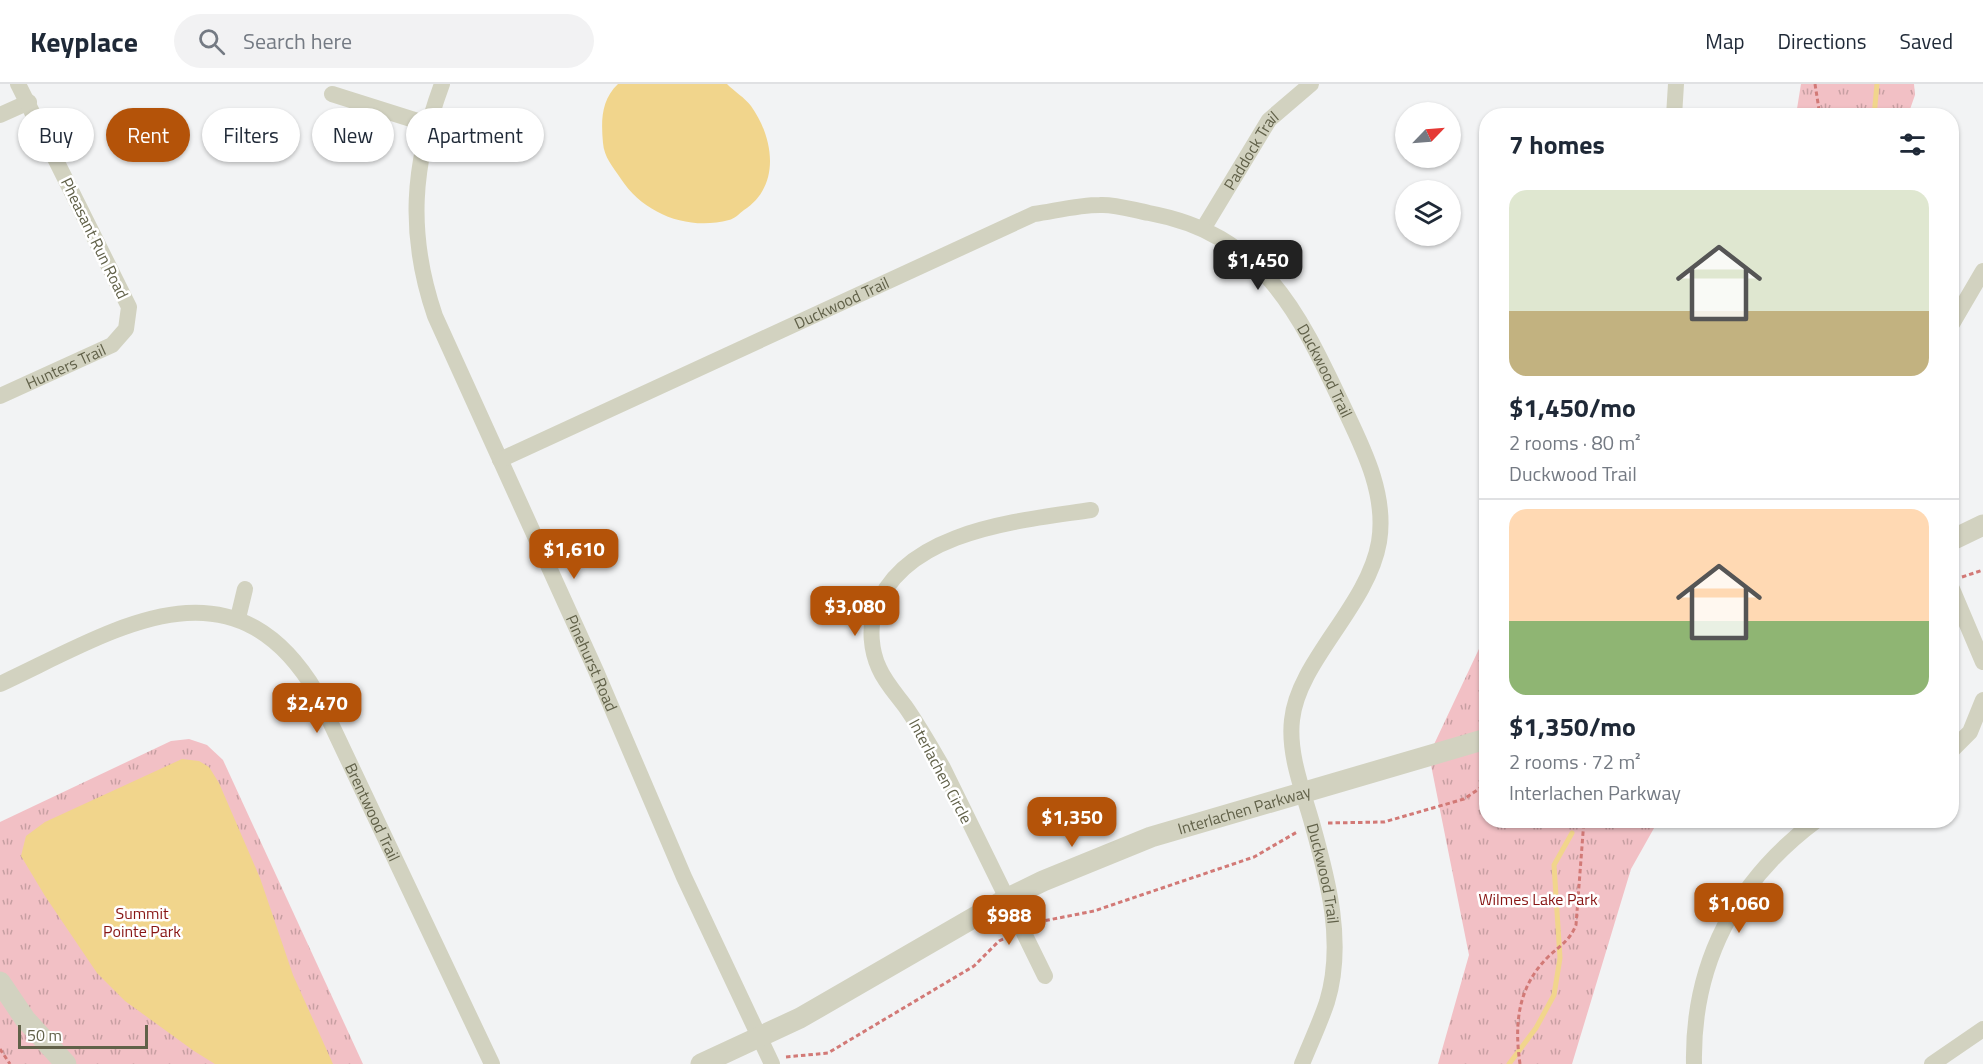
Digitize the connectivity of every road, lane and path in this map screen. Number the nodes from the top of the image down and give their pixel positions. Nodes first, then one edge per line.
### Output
1 (18, 84) edge
2 (442, 84) edge
3 (1311, 84) edge
4 (1676, 84) edge
5 (1815, 84) edge
6 (332, 94) dead end
7 (29, 102) junction
8 (433, 108) edge
9 (1674, 108) edge
10 (1819, 108) edge
11 (0, 115) edge
12 (406, 117) edge
13 (419, 162) edge
14 (1203, 229) junction
15 (1983, 271) edge
16 (1959, 312) edge
17 (126, 329) joint
18 (0, 396) edge
19 (500, 460) junction
20 (1091, 510) dead end
21 (1983, 525) edge
22 (1959, 537) edge
23 (1983, 570) edge
24 (1959, 582) edge
25 (245, 589) dead end
26 (1959, 595) edge
27 (238, 618) junction
28 (1983, 662) edge
29 (0, 684) edge
30 (1983, 700) edge
31 (1479, 741) edge
32 (1959, 743) edge
33 (1479, 789) edge
34 (1303, 790) junction
35 (1312, 823) junction
36 (1583, 828) edge
37 (1807, 828) edge
38 (1006, 899) junction
39 (1020, 930) junction
40 (1045, 976) dead end
41 (0, 982) edge
42 (1983, 1029) edge
43 (758, 1036) junction
44 (0, 1049) edge
45 (10, 1064) edge
46 (66, 1064) edge
47 (492, 1064) edge
48 (700, 1064) edge
49 (772, 1064) edge
50 (1302, 1064) edge
51 (1520, 1064) edge
52 (1694, 1064) edge
53 (1932, 1064) edge

1 - 7 street, Pheasant Run Road
2 - 8 street, Pinehurst Road
3 - 14 street, Paddock Trail
4 - 9 street
5 - 10 path
6 - 12 street
7 - 11 street
7 - 17 street, Pheasant Run Road
13 - 19 street, Pinehurst Road
14 - 19 street, Duckwood Trail
14 - 34 street, Duckwood Trail
15 - 16 street
17 - 18 street, Hunters Trail
19 - 43 street, Pinehurst Road
20 - 38 street, Interlachen Circle
21 - 22 street
23 - 24 path
25 - 27 street
26 - 28 street
27 - 29 street, Brentwood Trail
27 - 47 street, Brentwood Trail
30 - 32 street
31 - 34 street, Interlachen Parkway
33 - 35 path
34 - 35 street, Duckwood Trail
34 - 38 street, Interlachen Parkway
35 - 39 path
35 - 50 street, Duckwood Trail
36 - 51 path
37 - 52 street
38 - 39 street
38 - 43 street, Interlachen Parkway
39 - 40 street
39 - 49 path
41 - 46 street
42 - 53 street
43 - 48 street, Interlachen Parkway
43 - 49 street, Pinehurst Road
44 - 45 path

